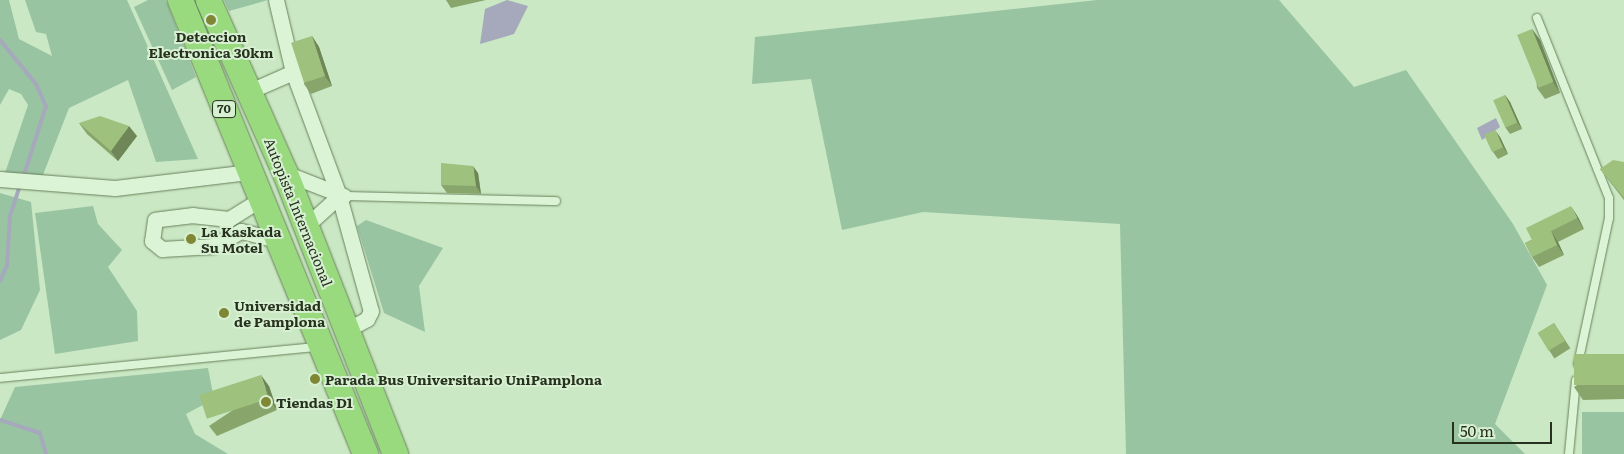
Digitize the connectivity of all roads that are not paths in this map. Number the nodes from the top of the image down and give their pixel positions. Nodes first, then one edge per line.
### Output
1 (180, 0) edge
2 (208, 0) edge
3 (276, 0) edge
4 (1537, 18) dead end
5 (293, 72) junction
6 (250, 91) junction
7 (250, 172) junction
8 (285, 174) junction
9 (0, 179) edge
10 (344, 196) junction
11 (261, 199) junction
12 (556, 200) dead end
13 (221, 219) junction
14 (306, 226) junction
15 (226, 236) junction
16 (277, 240) junction
17 (346, 330) junction
18 (319, 347) junction
19 (0, 378) edge
20 (365, 454) edge
21 (395, 454) edge
22 (1569, 454) edge

1 - 7 highway, 70
2 - 6 highway, Autopista Internacional / 70
3 - 5 street
4 - 22 lane
5 - 6 street
5 - 10 street
6 - 8 highway, Autopista Internacional / 70
7 - 9 street
7 - 11 highway, 70
8 - 10 street
8 - 14 highway, Autopista Internacional / 70
10 - 12 lane
10 - 14 street
10 - 17 street
11 - 13 street
11 - 16 highway, 70
13 - 15 street
13 - 15 street
14 - 17 highway, Autopista Internacional / 70
15 - 16 street
16 - 18 highway, 70
17 - 21 highway, Autopista Internacional / 70
18 - 19 lane
18 - 20 highway, 70

